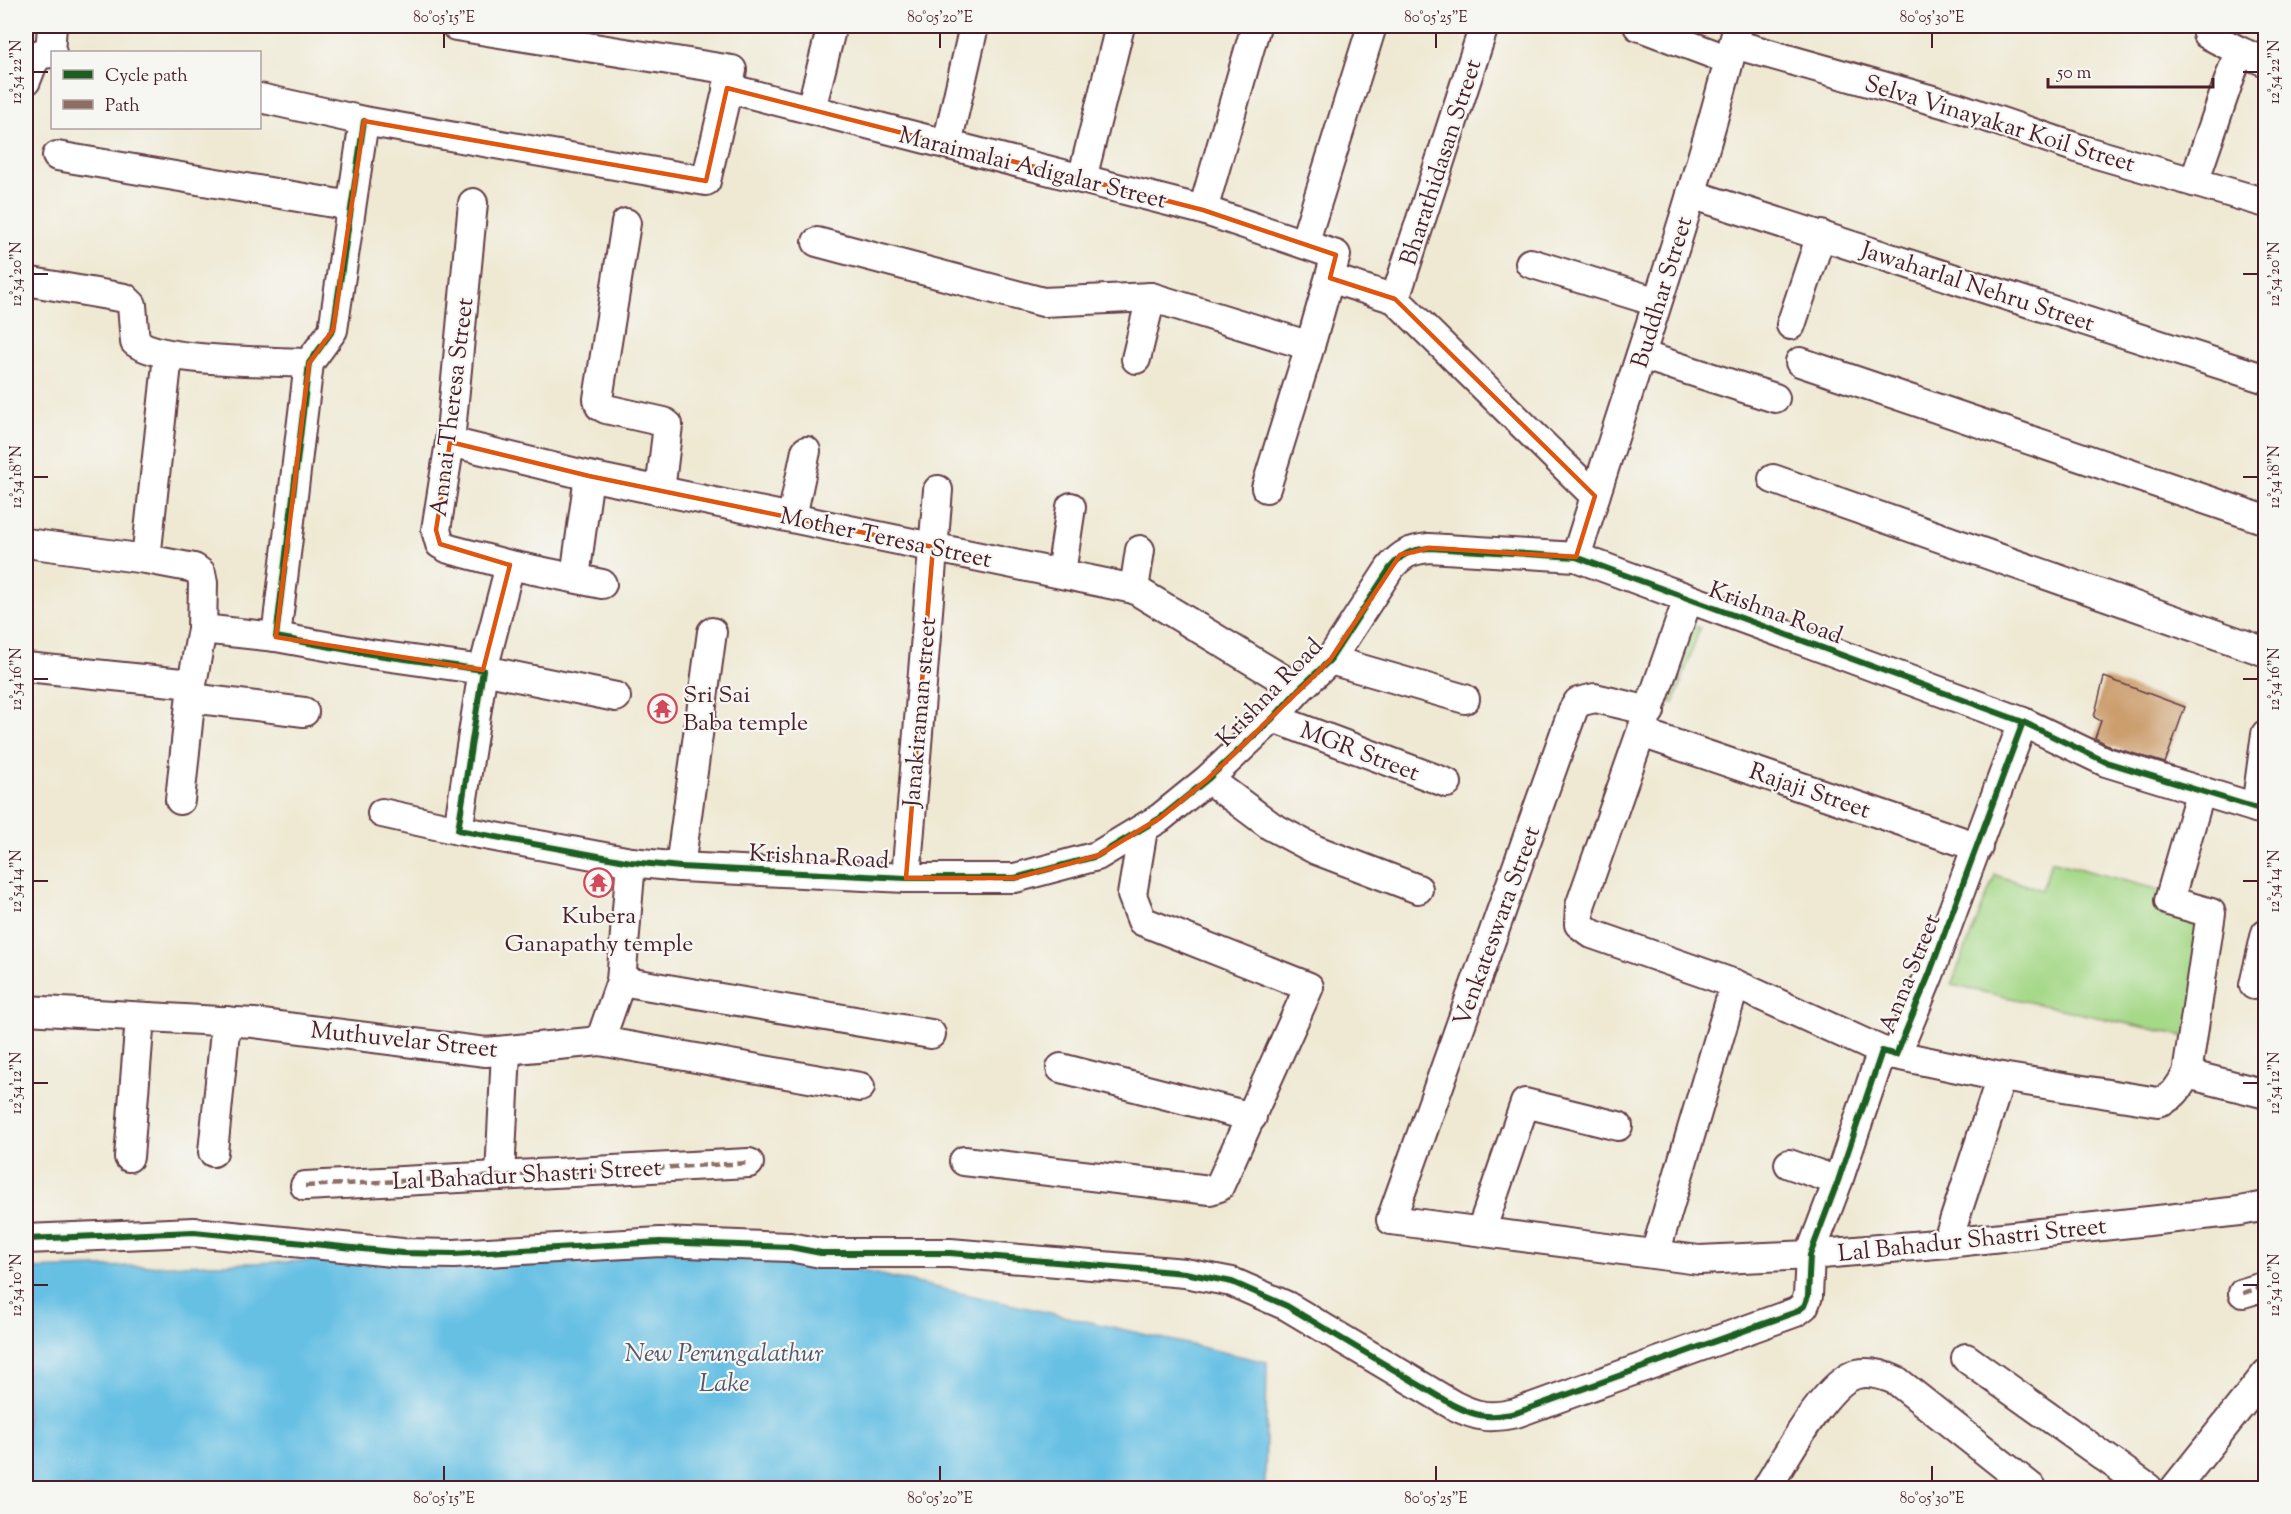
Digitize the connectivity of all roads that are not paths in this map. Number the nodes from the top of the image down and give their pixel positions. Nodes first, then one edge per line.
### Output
1 (456, 26) edge
2 (832, 26) edge
3 (974, 26) edge
4 (1120, 26) edge
5 (1256, 26) edge
6 (1372, 26) edge
7 (1484, 26) edge
8 (1638, 26) edge
9 (2210, 26) edge
10 (1734, 43) edge
11 (51, 44) edge
12 (2239, 51) junction
13 (2265, 62) edge
14 (26, 81) edge
15 (728, 88) junction
16 (261, 98) edge
17 (811, 109) junction
18 (364, 121) junction
19 (947, 144) junction
20 (57, 156) dead end
21 (1082, 179) junction
22 (2194, 182) junction
23 (1691, 194) junction
24 (472, 203) dead end
25 (2265, 203) edge
26 (351, 206) junction
27 (1203, 210) junction
28 (626, 223) dead end
29 (1821, 235) junction
30 (817, 242) dead end
31 (1304, 244) junction
32 (1530, 263) dead end
33 (1333, 267) junction
34 (26, 281) edge
35 (1150, 297) junction
36 (1395, 299) junction
37 (1658, 302) junction
38 (1791, 325) dead end
39 (1310, 346) junction
40 (168, 355) junction
41 (1641, 356) junction
42 (1136, 359) dead end
43 (1800, 362) dead end
44 (309, 363) junction
45 (2265, 379) edge
46 (1775, 398) dead end
47 (450, 442) junction
48 (806, 451) dead end
49 (589, 476) junction
50 (1773, 479) dead end
51 (1266, 488) dead end
52 (660, 490) junction
53 (938, 490) dead end
54 (1595, 496) junction
55 (1071, 507) dead end
56 (792, 518) junction
57 (2265, 520) edge
58 (26, 543) edge
59 (933, 547) junction
60 (1140, 550) dead end
61 (1576, 557) junction
62 (146, 559) junction
63 (510, 566) junction
64 (1060, 573) junction
65 (575, 578) junction
66 (602, 584) dead end
67 (1134, 589) junction
68 (1688, 599) junction
69 (202, 629) junction
70 (712, 632) dead end
71 (276, 637) junction
72 (2265, 651) edge
73 (1330, 660) junction
74 (26, 667) edge
75 (483, 670) junction
76 (1299, 689) junction
77 (192, 691) junction
78 (616, 697) dead end
79 (1465, 699) dead end
80 (304, 712) dead end
81 (1273, 718) junction
82 (1646, 722) junction
83 (2023, 722) junction
84 (2265, 734) edge
85 (1208, 779) junction
86 (1447, 783) dead end
87 (2201, 790) junction
88 (180, 800) dead end
89 (2261, 810) edge
90 (381, 813) dead end
91 (1143, 829) junction
92 (458, 830) junction
93 (1978, 847) junction
94 (631, 862) junction
95 (680, 867) junction
96 (906, 878) junction
97 (1418, 889) dead end
98 (2265, 933) edge
99 (621, 981) junction
100 (1735, 984) junction
101 (2254, 985) dead end
102 (26, 1010) edge
103 (140, 1017) junction
104 (226, 1022) junction
105 (931, 1034) dead end
106 (600, 1041) junction
107 (506, 1051) junction
108 (1889, 1053) junction
109 (1061, 1068) dead end
110 (2187, 1074) junction
111 (2001, 1077) junction
112 (860, 1087) dead end
113 (2265, 1094) edge
114 (1252, 1117) junction
115 (1618, 1126) dead end
116 (213, 1152) dead end
117 (129, 1157) dead end
118 (964, 1161) dead end
119 (749, 1163) dead end
120 (1789, 1164) dead end
121 (500, 1176) junction
122 (1838, 1181) junction
123 (305, 1186) dead end
124 (2265, 1206) edge
125 (1391, 1220) joint
126 (1481, 1232) junction
127 (26, 1239) edge
128 (1947, 1244) junction
129 (1655, 1254) junction
130 (1810, 1255) junction
131 (1966, 1358) dead end
132 (2265, 1374) edge
133 (1767, 1488) edge
134 (2032, 1488) edge
135 (2148, 1488) edge
136 (2175, 1488) edge

1 - 15 street
2 - 17 street
3 - 19 street
4 - 21 street
5 - 27 street
6 - 31 street
7 - 36 street, Bharathidasan Street
8 - 10 street, Selva Vinayakar Koil Street
9 - 12 street
10 - 22 street, Selva Vinayakar Koil Street
10 - 23 street, Buddhar Street
11 - 14 street
12 - 13 street
12 - 22 street
15 - 17 street, Maraimalai Adigalar Street
15 - 18 street
16 - 18 street
17 - 19 street, Maraimalai Adigalar Street
18 - 26 street
19 - 21 street, Maraimalai Adigalar Street
20 - 26 street
21 - 27 street, Maraimalai Adigalar Street
22 - 25 street, Selva Vinayakar Koil Street
23 - 29 street, Jawaharlal Nehru Street
23 - 37 street, Buddhar Street
24 - 47 street, Annai Theresa Street
26 - 44 street
27 - 31 street, Maraimalai Adigalar Street
28 - 52 street
29 - 38 street
29 - 45 street, Jawaharlal Nehru Street
30 - 35 street
31 - 33 street, Maraimalai Adigalar Street
32 - 37 street
33 - 36 street, Maraimalai Adigalar Street
33 - 39 street
34 - 40 street
35 - 39 street
35 - 42 street
36 - 54 street
37 - 41 street, Buddhar Street
39 - 51 street
40 - 44 street
40 - 62 street
41 - 46 street
41 - 54 street, Buddhar Street
43 - 57 street
44 - 71 street
47 - 49 street, Mother Teresa Street
47 - 63 street, Annai Theresa Street
48 - 56 street
49 - 52 street, Mother Teresa Street
49 - 65 street
50 - 72 street
52 - 56 street, Mother Teresa Street
53 - 59 street, Janakiraman street
54 - 61 street, Buddhar Street
55 - 64 street
56 - 59 street, Mother Teresa Street
58 - 62 street
59 - 64 street, Mother Teresa Street
59 - 96 street, Janakiraman street
60 - 67 street
61 - 68 street, Krishna Road
61 - 73 street, Krishna Road
62 - 69 street
63 - 65 street, Annai Theresa Street
63 - 75 street
64 - 67 street, Mother Teresa Street
65 - 66 street, Annai Theresa Street
67 - 76 street, Mother Teresa Street
68 - 82 street
68 - 83 street, Krishna Road
69 - 71 street
69 - 77 street
70 - 95 street
71 - 75 street
73 - 76 street, Krishna Road
73 - 79 street
74 - 77 street
75 - 78 street
75 - 92 street
76 - 81 street, Krishna Road
77 - 80 street
77 - 88 street
81 - 85 street, Krishna Road
81 - 86 street, MGR Street
82 - 93 street, Rajaji Street
82 - 100 street
82 - 125 street, Venkateswara Street
83 - 87 street, Krishna Road
83 - 93 street, Anna Street
84 - 89 street
85 - 91 street, Krishna Road
85 - 97 street
87 - 89 street, Krishna Road
87 - 110 street
90 - 92 street, Krishna Road
91 - 96 street, Krishna Road
91 - 114 street
92 - 94 street, Krishna Road
93 - 108 street, Anna Street
94 - 95 street, Krishna Road
94 - 99 street
95 - 96 street, Krishna Road
98 - 101 street
99 - 105 street
99 - 106 street
100 - 108 street
100 - 129 street
102 - 103 street, Muthuvelar Street
103 - 104 street, Muthuvelar Street
103 - 117 street
104 - 107 street, Muthuvelar Street
104 - 116 street
106 - 107 street, Muthuvelar Street
106 - 112 street, Muthuvelar Street
107 - 121 street
108 - 111 street
108 - 122 street, Anna Street
109 - 114 street
110 - 111 street
110 - 113 street
111 - 128 street
114 - 118 street
115 - 126 street
119 - 121 street, Lal Bahadur Shastri Street
120 - 122 street
121 - 123 street, Lal Bahadur Shastri Street
122 - 130 street, Anna Street
124 - 128 street, Lal Bahadur Shastri Street
125 - 126 street, Lal Bahadur Shastri Street
126 - 129 street, Lal Bahadur Shastri Street
127 - 130 street, Anna Street
128 - 130 street, Lal Bahadur Shastri Street
129 - 130 street, Lal Bahadur Shastri Street
131 - 135 street
132 - 136 street
133 - 134 street

